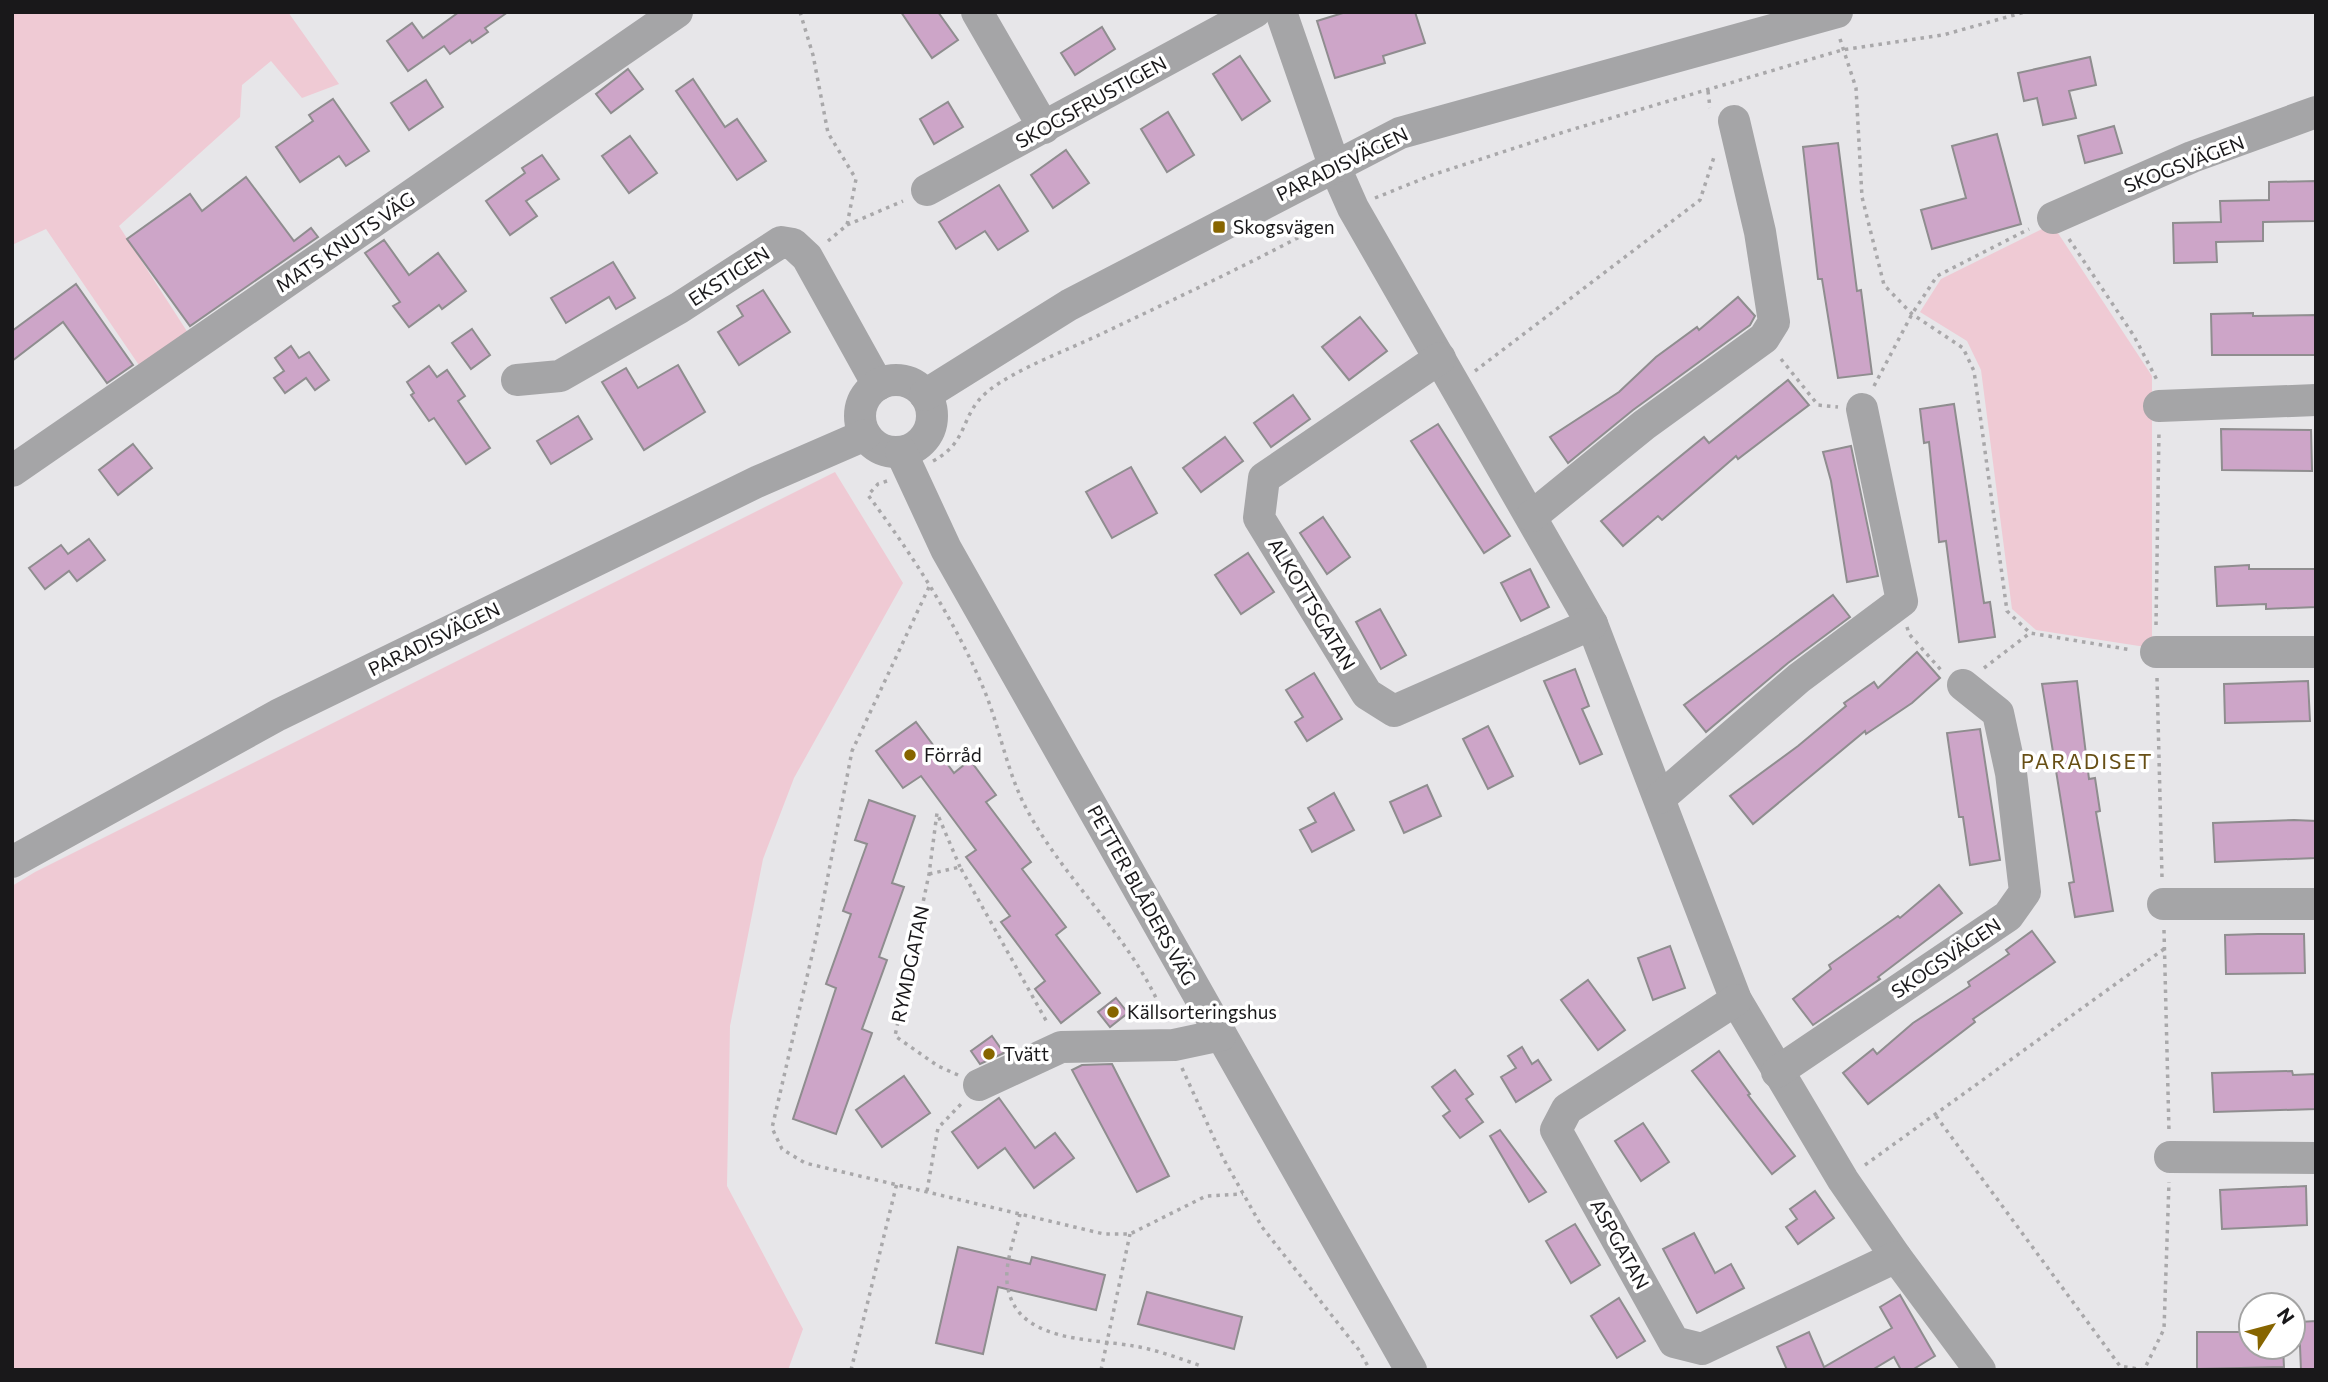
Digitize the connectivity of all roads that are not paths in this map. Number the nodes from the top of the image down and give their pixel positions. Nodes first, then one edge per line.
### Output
1 (677, 12) edge
2 (977, 12) edge
3 (1255, 12) edge
4 (1281, 12) edge
5 (1836, 13) edge
6 (2316, 112) edge
7 (1723, 119) road end
8 (1044, 128) junction
9 (1334, 165) junction
10 (928, 190) road end
11 (2053, 218) road end
12 (1440, 358) junction
13 (517, 380) dead end
14 (877, 385) junction
15 (925, 395) junction
16 (2316, 400) edge
17 (2159, 406) road end
18 (1862, 409) road end
19 (865, 435) junction
20 (901, 452) junction
21 (12, 471) edge
22 (1532, 516) junction
23 (1592, 624) junction
24 (2156, 652) road end
25 (2316, 652) edge
26 (1963, 685) road end
27 (1660, 798) junction
28 (12, 862) edge
29 (2163, 904) dead end
30 (2316, 904) edge
31 (1735, 1000) junction
32 (1221, 1035) junction
33 (1777, 1072) junction
34 (979, 1085) road end
35 (2170, 1157) dead end
36 (2316, 1158) edge
37 (1896, 1257) junction
38 (1400, 1367) edge
39 (1980, 1370) edge

1 - 21 street, MATS KNUTS VÄG
2 - 8 street
3 - 8 street, SKOGSFRUSTIGEN
4 - 9 street
5 - 9 street, PARADISVÄGEN
6 - 11 street, SKOGSVÄGEN
7 - 22 street
8 - 10 street, SKOGSFRUSTIGEN
9 - 12 street
9 - 15 street, PARADISVÄGEN
12 - 22 street
12 - 23 street, ALKOTTSGATAN
13 - 14 street, EKSTIGEN
14 - 15 street
14 - 19 street
15 - 20 street
16 - 17 street
18 - 27 street
19 - 20 street
19 - 28 street, PARADISVÄGEN
20 - 32 street, PETTER BLÅDERS VÄG
22 - 23 street
23 - 27 street
24 - 25 street
26 - 33 street, SKOGSVÄGEN
27 - 31 street
29 - 30 street
31 - 33 street
31 - 37 street, ASPGATAN
32 - 34 street
32 - 38 street, PETTER BLÅDERS VÄG
33 - 37 street
35 - 36 street
37 - 39 street

